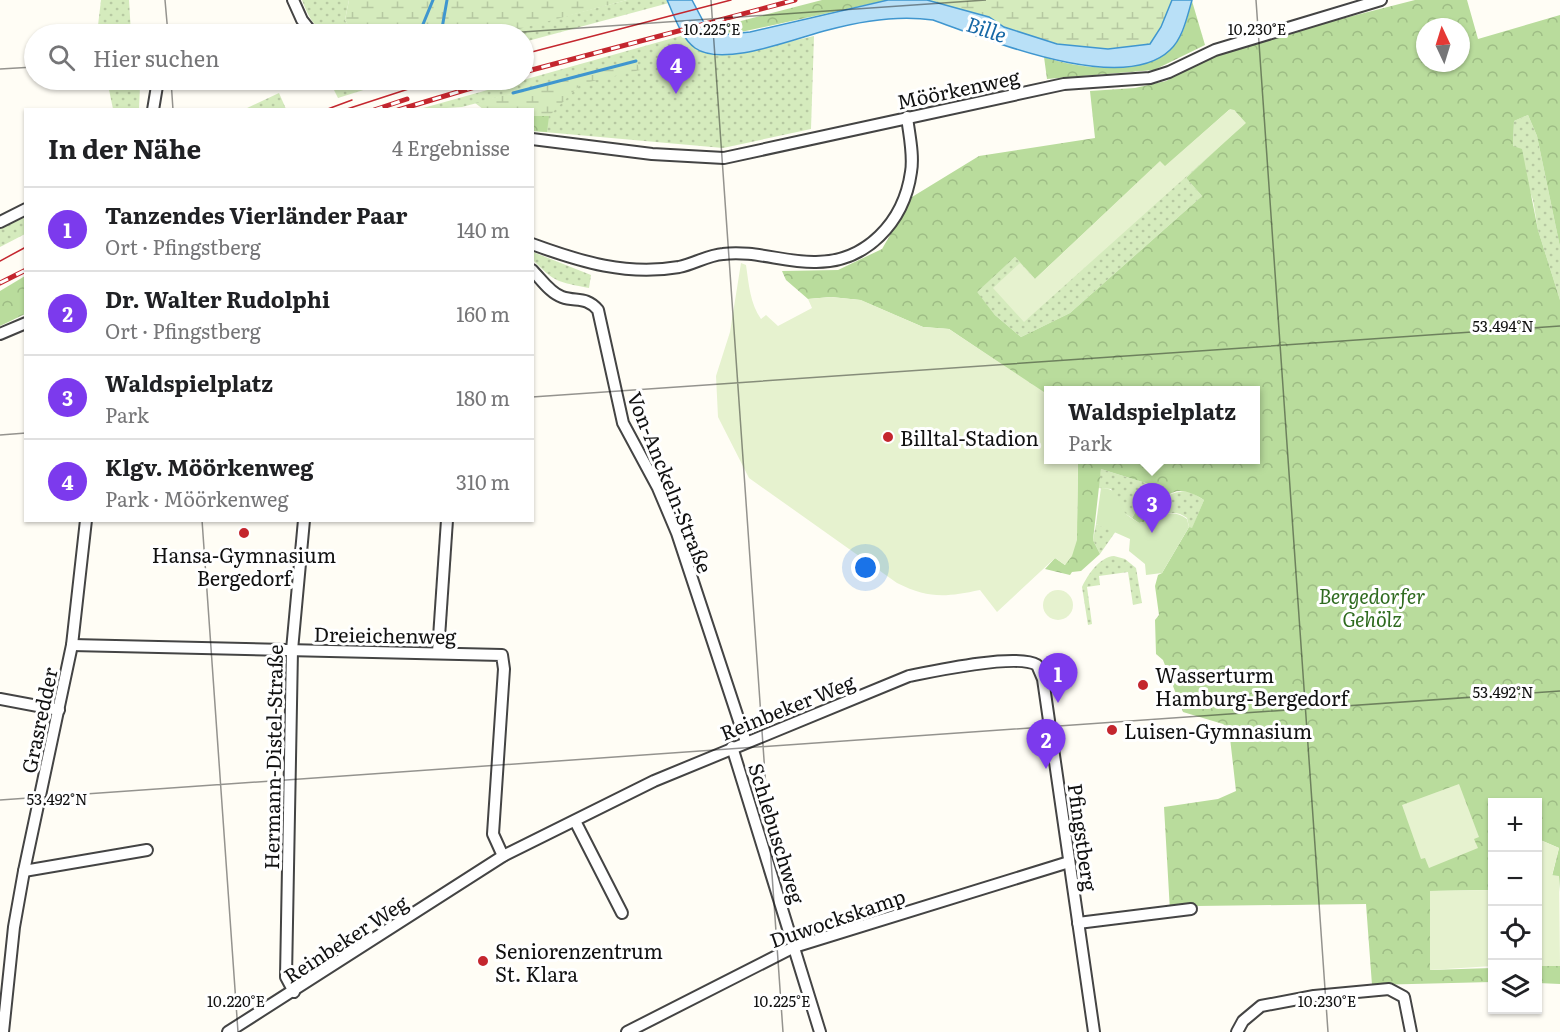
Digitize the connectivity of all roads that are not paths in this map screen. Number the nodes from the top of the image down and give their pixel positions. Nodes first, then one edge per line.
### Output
1 (293, 0) edge
2 (1381, 0) edge
3 (305, 24) edge
4 (155, 90) edge
5 (153, 108) edge
6 (907, 117) junction
7 (534, 139) edge
8 (24, 210) edge
9 (0, 222) edge
10 (534, 245) edge
11 (534, 272) edge
12 (24, 324) edge
13 (0, 334) edge
14 (86, 522) edge
15 (304, 522) edge
16 (447, 522) edge
17 (72, 645) junction
18 (292, 650) junction
19 (438, 652) junction
20 (1023, 661) joint
21 (0, 699) edge
22 (59, 710) junction
23 (746, 742) junction
24 (732, 747) junction
25 (575, 821) junction
26 (147, 850) dead end
27 (503, 856) junction
28 (1069, 862) junction
29 (24, 871) junction
30 (1191, 909) dead end
31 (622, 913) dead end
32 (1078, 923) junction
33 (794, 947) junction
34 (294, 992) junction
35 (3, 1011) edge
36 (3, 1032) edge
37 (228, 1032) edge
38 (627, 1032) edge
39 (820, 1032) edge
40 (1094, 1032) edge
41 (1237, 1032) edge
42 (1411, 1032) edge

1 - 3 street
2 - 6 street, Möörkenweg
4 - 5 street
6 - 7 street, Möörkenweg
6 - 10 street
8 - 9 street
11 - 23 street, Von-Anckeln-Straße
12 - 13 street
14 - 17 street, Grasredder
15 - 18 street, Hermann-Distel-Straße
16 - 19 street
17 - 18 street, Dreieichenweg
17 - 22 street, Grasredder
18 - 19 street, Dreieichenweg
18 - 34 street, Hermann-Distel-Straße
19 - 27 street, Dreieichenweg
20 - 23 street, Reinbeker Weg
20 - 28 street, Pfingstberg
21 - 22 street
22 - 29 street, Grasredder
23 - 24 street, Reinbeker Weg
24 - 25 street, Reinbeker Weg
24 - 33 street, Schlebuschweg
25 - 27 street, Reinbeker Weg
25 - 31 street
26 - 29 street
27 - 34 street, Reinbeker Weg
28 - 32 street, Pfingstberg
28 - 33 street, Duwockskamp
29 - 35 street, Grasredder
30 - 32 street
32 - 40 street, Pfingstberg
33 - 38 street, Duwockskamp
33 - 39 street, Schlebuschweg
34 - 37 street, Reinbeker Weg
35 - 36 street, Grasredder
41 - 42 street

